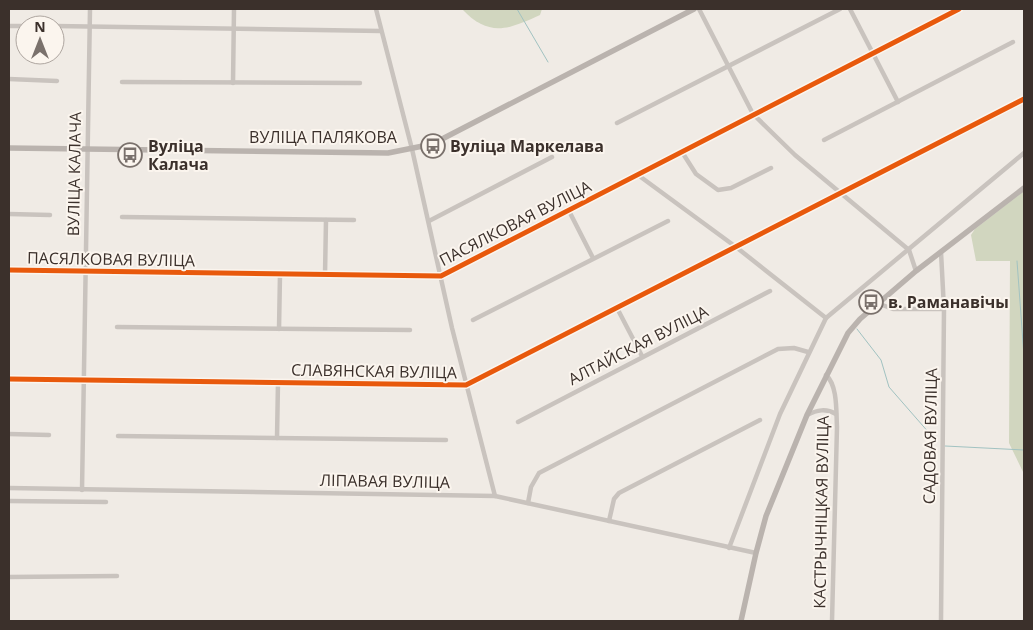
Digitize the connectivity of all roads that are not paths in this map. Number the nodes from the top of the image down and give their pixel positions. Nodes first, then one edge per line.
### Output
1 (90, 9) edge
2 (234, 9) edge
3 (376, 9) edge
4 (694, 9) edge
5 (699, 9) edge
6 (840, 9) edge
7 (850, 9) edge
8 (959, 9) edge
9 (65, 26) edge
10 (89, 26) junction
11 (234, 28) junction
12 (381, 31) junction
13 (1013, 42) dead end
14 (873, 52) junction
15 (729, 66) junction
16 (9, 79) edge
17 (57, 81) dead end
18 (122, 82) dead end
19 (233, 83) junction
20 (360, 83) dead end
21 (1024, 98) edge
22 (898, 102) junction
23 (754, 114) junction
24 (617, 123) dead end
25 (824, 140) dead end
26 (9, 148) edge
27 (87, 149) junction
28 (412, 149) junction
29 (682, 152) junction
30 (1024, 154) edge
31 (552, 156) dead end
32 (771, 168) dead end
33 (638, 175) junction
34 (1024, 188) edge
35 (841, 192) junction
36 (568, 209) junction
37 (9, 214) edge
38 (50, 215) dead end
39 (122, 217) dead end
40 (326, 220) junction
41 (354, 220) dead end
42 (429, 221) junction
43 (668, 221) dead end
44 (736, 247) junction
45 (909, 250) junction
46 (941, 252) junction
47 (593, 258) junction
48 (9, 270) edge
49 (85, 271) junction
50 (916, 271) junction
51 (280, 274) junction
52 (324, 275) junction
53 (441, 276) junction
54 (770, 291) dead end
55 (877, 304) junction
56 (617, 308) junction
57 (944, 309) junction
58 (826, 318) junction
59 (473, 320) dead end
60 (116, 327) dead end
61 (279, 329) junction
62 (410, 330) dead end
63 (808, 352) junction
64 (642, 356) junction
65 (826, 375) junction
66 (9, 379) edge
67 (84, 380) junction
68 (278, 382) junction
69 (466, 385) junction
70 (836, 414) junction
71 (808, 415) junction
72 (760, 420) dead end
73 (518, 422) dead end
74 (9, 434) edge
75 (49, 435) dead end
76 (118, 436) dead end
77 (277, 438) junction
78 (446, 440) dead end
79 (9, 488) edge
80 (82, 490) junction
81 (495, 496) junction
82 (9, 501) edge
83 (106, 502) dead end
84 (528, 503) junction
85 (608, 521) junction
86 (729, 548) junction
87 (756, 553) junction
88 (117, 576) dead end
89 (9, 577) edge
90 (741, 621) edge
91 (832, 621) edge
92 (941, 621) edge

1 - 10 street, ВУЛІЦА КАЛАЧА
2 - 11 street
3 - 12 street
4 - 28 street, ВУЛІЦА ПАЛЯКОВА
5 - 15 street
6 - 15 street
7 - 14 street
8 - 14 street, ПАСЯЛКОВАЯ ВУЛІЦА
9 - 10 street
10 - 11 street
10 - 27 street, ВУЛІЦА КАЛАЧА
11 - 12 street
11 - 19 street
12 - 28 street
13 - 22 street
14 - 22 street
14 - 23 street, ПАСЯЛКОВАЯ ВУЛІЦА
15 - 23 street
15 - 24 street
16 - 17 street
18 - 19 street
19 - 20 street
21 - 35 street, СЛАВЯНСКАЯ ВУЛІЦА
22 - 25 street
23 - 29 street, ПАСЯЛКОВАЯ ВУЛІЦА
23 - 35 street
26 - 27 street, ВУЛІЦА ПАЛЯКОВА
27 - 28 street, ВУЛІЦА ПАЛЯКОВА
27 - 49 street, ВУЛІЦА КАЛАЧА
28 - 42 street
29 - 32 street
29 - 33 street, ПАСЯЛКОВАЯ ВУЛІЦА
30 - 45 street
31 - 42 street
33 - 36 street, ПАСЯЛКОВАЯ ВУЛІЦА
33 - 44 street
34 - 46 street
35 - 44 street, СЛАВЯНСКАЯ ВУЛІЦА
35 - 45 street
36 - 47 street
36 - 53 street, ПАСЯЛКОВАЯ ВУЛІЦА
37 - 38 street
39 - 40 street
40 - 41 street
40 - 52 street
42 - 53 street
43 - 47 street
44 - 56 street, СЛАВЯНСКАЯ ВУЛІЦА
44 - 58 street
45 - 50 street
45 - 58 street
46 - 50 street
46 - 57 street, САДОВАЯ ВУЛІЦА
47 - 59 street
48 - 49 street, ПАСЯЛКОВАЯ ВУЛІЦА
49 - 51 street, ПАСЯЛКОВАЯ ВУЛІЦА
49 - 67 street, ВУЛІЦА КАЛАЧА
50 - 55 street
51 - 52 street, ПАСЯЛКОВАЯ ВУЛІЦА
51 - 61 street
52 - 53 street, ПАСЯЛКОВАЯ ВУЛІЦА
53 - 69 street
54 - 64 street, АЛТАЙСКАЯ ВУЛІЦА
55 - 57 street
55 - 65 street
56 - 64 street
56 - 69 street, СЛАВЯНСКАЯ ВУЛІЦА
57 - 92 street, САДОВАЯ ВУЛІЦА
58 - 63 street
60 - 61 street
61 - 62 street
63 - 84 street
63 - 86 street
64 - 73 street, АЛТАЙСКАЯ ВУЛІЦА
65 - 70 street, КАСТРЫЧНІЦКАЯ ВУЛІЦА
65 - 71 street
66 - 67 street, СЛАВЯНСКАЯ ВУЛІЦА
67 - 68 street, СЛАВЯНСКАЯ ВУЛІЦА
67 - 80 street, ВУЛІЦА КАЛАЧА
68 - 69 street, СЛАВЯНСКАЯ ВУЛІЦА
68 - 77 street
69 - 81 street
70 - 71 street
70 - 91 street, КАСТРЫЧНІЦКАЯ ВУЛІЦА
71 - 87 street
72 - 85 street
74 - 75 street
76 - 77 street
77 - 78 street
79 - 80 street, ЛІПАВАЯ ВУЛІЦА
80 - 81 street, ЛІПАВАЯ ВУЛІЦА
81 - 84 street, ЛІПАВАЯ ВУЛІЦА
82 - 83 street
84 - 85 street, ЛІПАВАЯ ВУЛІЦА
85 - 86 street, ЛІПАВАЯ ВУЛІЦА
86 - 87 street, ЛІПАВАЯ ВУЛІЦА
87 - 90 street
88 - 89 street

